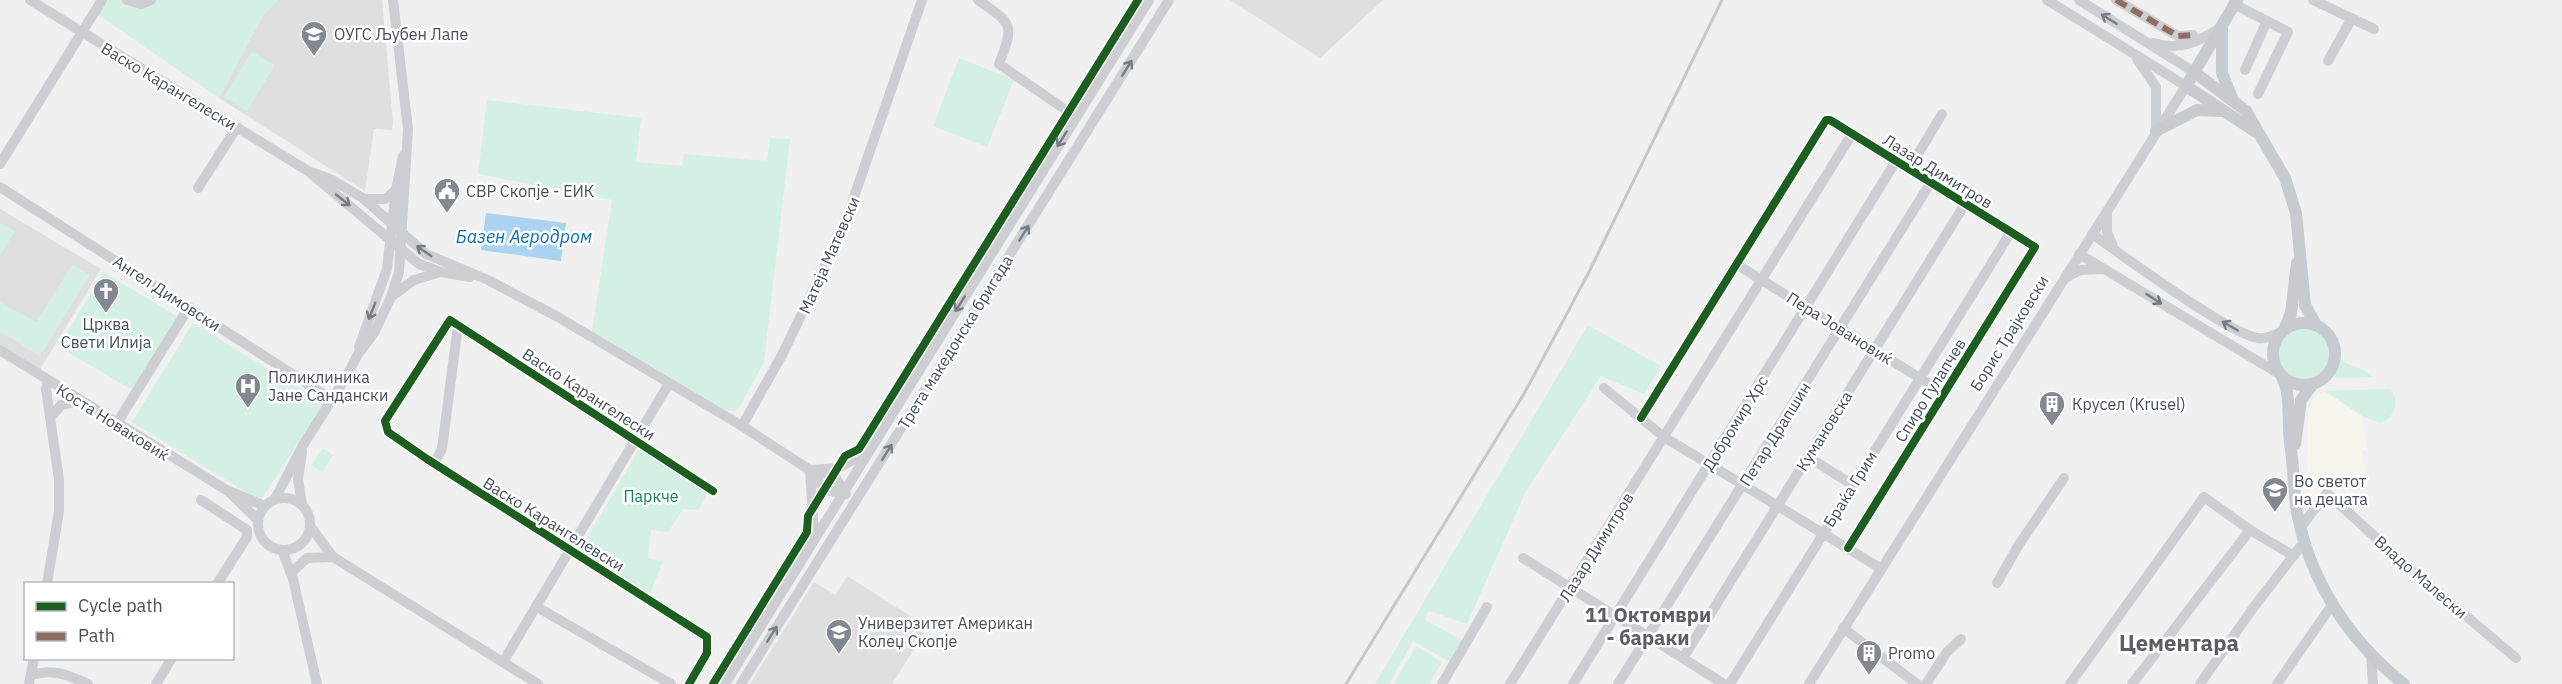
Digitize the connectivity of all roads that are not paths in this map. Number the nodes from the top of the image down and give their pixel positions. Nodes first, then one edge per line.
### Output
1 (30, 0) edge
2 (102, 0) edge
3 (127, 0) edge
4 (151, 0) edge
5 (922, 0) edge
6 (978, 0) edge
7 (1149, 0) edge
8 (1169, 0) edge
9 (2048, 0) edge
10 (2079, 0) edge
11 (2116, 0) edge
12 (2313, 0) edge
13 (394, 2) edge
14 (2235, 2) edge
15 (2352, 18) junction
16 (2267, 21) junction
17 (2222, 27) junction
18 (2374, 29) dead end
19 (81, 33) junction
20 (2193, 35) dead end
21 (2142, 39) junction
22 (2129, 51) junction
23 (2328, 61) dead end
24 (2245, 70) dead end
25 (2194, 72) junction
26 (2186, 86) junction
27 (2258, 94) dead end
28 (2233, 99) junction
29 (2223, 111) junction
30 (1942, 114) dead end
31 (1076, 117) junction
32 (237, 127) junction
33 (2156, 131) junction
34 (2256, 132) junction
35 (1852, 134) junction
36 (405, 152) junction
37 (1896, 161) junction
38 (0, 164) edge
39 (1910, 169) junction
40 (308, 171) junction
41 (1931, 182) junction
42 (0, 187) edge
43 (198, 188) dead end
44 (396, 190) junction
45 (363, 198) junction
46 (1965, 204) junction
47 (2108, 209) junction
48 (392, 226) junction
49 (2012, 232) junction
50 (401, 234) junction
51 (2092, 234) junction
52 (390, 240) junction
53 (2035, 247) joint
54 (401, 249) junction
55 (2114, 249) junction
56 (2300, 253) junction
57 (2079, 254) junction
58 (1736, 264) junction
59 (2104, 269) junction
60 (441, 272) junction
61 (1762, 279) junction
62 (2062, 279) junction
63 (488, 280) junction
64 (391, 297) junction
65 (1806, 307) junction
66 (189, 308) junction
67 (454, 323) junction
68 (2316, 325) junction
69 (1840, 328) junction
70 (2284, 330) junction
71 (0, 350) edge
72 (1875, 350) junction
73 (358, 354) junction
74 (2281, 375) junction
75 (1920, 378) junction
76 (48, 381) junction
77 (2313, 384) junction
78 (669, 385) junction
79 (1604, 388) dead end
80 (1944, 393) junction
81 (333, 400) junction
82 (79, 401) junction
83 (51, 417) junction
84 (1641, 418) junction
85 (117, 423) junction
86 (742, 426) junction
87 (1664, 437) junction
88 (637, 442) junction
89 (303, 445) junction
90 (866, 453) junction
91 (2293, 455) junction
92 (1808, 457) junction
93 (434, 464) junction
94 (1709, 464) junction
95 (810, 470) junction
96 (2064, 478) dead end
97 (1853, 484) junction
98 (1743, 485) junction
99 (228, 491) junction
100 (713, 491) dead end
101 (844, 493) junction
102 (275, 499) junction
103 (201, 500) dead end
104 (856, 501) junction
105 (302, 505) junction
106 (265, 506) junction
107 (1778, 506) junction
108 (258, 520) junction
109 (310, 526) junction
110 (2301, 527) junction
111 (2250, 530) junction
112 (1823, 533) junction
113 (813, 539) junction
114 (2304, 542) junction
115 (291, 548) junction
116 (325, 548) junction
117 (1848, 548) junction
118 (572, 551) junction
119 (2294, 556) junction
120 (333, 557) junction
121 (1523, 558) dead end
122 (1880, 568) junction
123 (293, 575) junction
124 (46, 582) edge
125 (218, 582) edge
126 (1997, 583) dead end
127 (1569, 589) junction
128 (2332, 605) junction
129 (537, 607) junction
130 (1487, 607) dead end
131 (1615, 616) junction
132 (1843, 628) junction
133 (1647, 636) junction
134 (1961, 639) dead end
135 (2371, 654) junction
136 (1683, 658) junction
137 (2516, 658) dead end
138 (34, 660) edge
139 (171, 660) edge
140 (503, 662) junction
141 (30, 679) edge
142 (2075, 682) edge
143 (88, 684) edge
144 (156, 684) edge
145 (317, 684) edge
146 (538, 684) edge
147 (671, 684) edge
148 (689, 684) edge
149 (724, 684) edge
150 (741, 684) edge
151 (1442, 684) edge
152 (1509, 684) edge
153 (1573, 684) edge
154 (1618, 684) edge
155 (1724, 684) edge
156 (1730, 684) edge
157 (1809, 684) edge
158 (1917, 684) edge
159 (1926, 684) edge
160 (2132, 684) edge
161 (2200, 684) edge
162 (2277, 684) edge
163 (2373, 684) edge
164 (2404, 684) edge

1 - 19 street, Васко Карангелески
2 - 19 street
3 - 4 street
5 - 86 street, Матеја Матевски
6 - 31 street
7 - 31 street, Трета македонска бригада
104 -> 8 street, Трета македонска бригада
9 - 22 street
21 -> 10 street
11 - 20 street
12 - 15 street
13 - 36 street
14 - 16 street
14 - 17 main road, Борис Трајковски
15 - 18 street
15 - 23 street
16 - 24 street
16 - 27 street
17 - 21 street
17 - 25 main road, Борис Трајковски
17 - 28 main road
19 - 32 street, Васко Карангелески
19 - 38 street
21 - 25 street
22 - 26 street
22 - 33 street
25 - 26 main road, Борис Трајковски
25 - 28 main road
26 - 29 main road
26 - 33 street, Борис Трајковски
28 - 34 main road
29 - 33 main road
29 - 34 main road
30 - 39 street
31 -> 90 street, Трета македонска бригада
32 - 40 street, Васко Карангелески
32 - 43 street
33 - 47 street, Борис Трајковски
34 - 56 main road
35 - 37 street, Лазар Димитров
35 - 58 street, Лазар Димитров
35 - 61 street, Лазар Димитров
36 - 44 street
36 - 50 street
37 - 39 street, Лазар Димитров
37 - 65 street, Добромир Хрс
39 - 41 street, Лазар Димитров
40 - 45 street, Васко Карангелески
40 -> 52 street, Васко Карангелески
41 - 46 street, Лазар Димитров
41 - 69 street, Петар Драпшин
42 - 66 street, Ангел Димовски
44 - 45 street
44 - 48 street
45 - 48 street, Васко Карангелески
46 - 49 street, Лазар Димитров
46 - 72 street, Кумановска
47 - 51 street, Борис Трајковски
47 - 55 street
48 - 50 street, Васко Карангелески
48 - 52 street
49 - 53 street, Лазар Димитров
49 - 75 street, Браќа Грим
50 - 54 street
63 -> 50 street, Васко Карангелески
51 - 55 street
51 - 57 street, Борис Трајковски
52 - 54 street, Васко Карангелески
52 -> 73 street
53 - 80 street, Спиро Гулапчев
54 - 60 street, Васко Карангелески
54 - 64 street
70 -> 55 street
56 - 68 main road
56 - 70 main road
57 - 59 street
57 - 62 street, Борис Трајковски
58 - 61 street, Пера Јовановиќ
58 - 84 street
59 - 62 street
59 -> 74 street
60 - 63 street, Васко Карангелески
60 - 64 street
61 - 65 street, Пера Јовановиќ
61 - 87 street, Лазар Димитров
62 - 122 street, Борис Трајковски
63 - 78 street, Васко Карангелески
64 - 73 street
65 - 69 street, Пера Јовановиќ
65 - 94 street, Добромир Хрс
66 - 81 street, Ангел Димовски
66 - 85 street
67 - 88 street, Васко Карангелески
67 - 93 street
67 - 93 street, Васко Карангелевски
68 - 70 main road
68 - 77 main road
69 - 72 street, Пера Јовановиќ
69 - 98 street, Петар Драпшин
70 - 74 main road
71 - 76 street, Коста Новаковиќ
72 - 75 street, Пера Јовановиќ
72 - 92 street, Кумановска
73 - 81 street
74 - 77 main road
74 - 91 main road
75 - 80 street, Пера Јовановиќ
75 - 97 street, Браќа Грим
76 - 82 street, Коста Новаковиќ
76 - 83 street
77 - 91 main road
78 - 86 street, Васко Карангелески
78 - 88 street, Васко Карангелевски
79 - 84 street
80 - 117 street, Спиро Гулапчев
81 - 89 street
82 - 83 street
82 - 85 street, Коста Новаковиќ
83 - 124 street
84 - 87 street
85 - 99 street, Коста Новаковиќ
86 - 95 street
87 - 94 street
87 - 127 street, Лазар Димитров
88 - 100 street, Васко Карангелески
88 - 118 street, Васко Карангелевски
89 - 102 street
89 - 105 street
90 - 95 street
90 - 101 street, Трета македонска бригада
91 - 110 main road
92 - 97 street
92 - 107 street, Кумановска
93 - 118 street, Васко Карангелевски
94 - 98 street
94 - 131 street, Добромир Хрс
95 - 101 street
95 - 113 street
96 - 126 street
97 - 112 street, Браќа Грим
98 - 107 street
98 - 133 street, Петар Драпшин
99 - 106 street, Коста Новаковиќ
99 - 108 street, Коста Новаковиќ
101 - 104 street
101 - 113 street, Трета македонска бригада
102 - 105 street
102 - 106 street
103 - 125 street
150 -> 104 street, Трета македонска бригада
105 - 109 street
106 - 108 street
107 - 112 street
107 - 136 street, Кумановска
108 - 115 street
109 - 115 street
109 - 116 street
110 - 114 main road
110 - 137 street, Владо Малески
111 - 119 street
111 - 142 street
111 - 160 street
112 - 117 street
112 - 156 street, Браќа Грим
113 - 149 street, Трета македонска бригада
114 - 119 street
114 - 128 main road
115 - 116 street
115 - 123 street
116 - 120 street
117 - 122 street
118 - 129 street
118 - 148 street, Васко Карангелевски
119 - 161 street
120 - 123 street
120 - 140 street
121 - 127 street
122 - 132 street, Борис Трајковски
123 - 145 street
127 - 131 street
127 - 152 street, Лазар Димитров
128 - 135 main road
128 - 162 street
129 - 140 street
129 - 147 street
130 - 151 street
131 - 133 street
131 - 153 street, Добромир Хрс
132 - 157 street, Борис Трајковски
132 - 158 street
133 - 136 street
133 - 154 street, Петар Драпшин
134 - 159 street
135 - 163 street
135 - 164 main road
136 - 155 street
138 - 141 street
139 - 144 street
140 - 146 street
141 - 143 street

